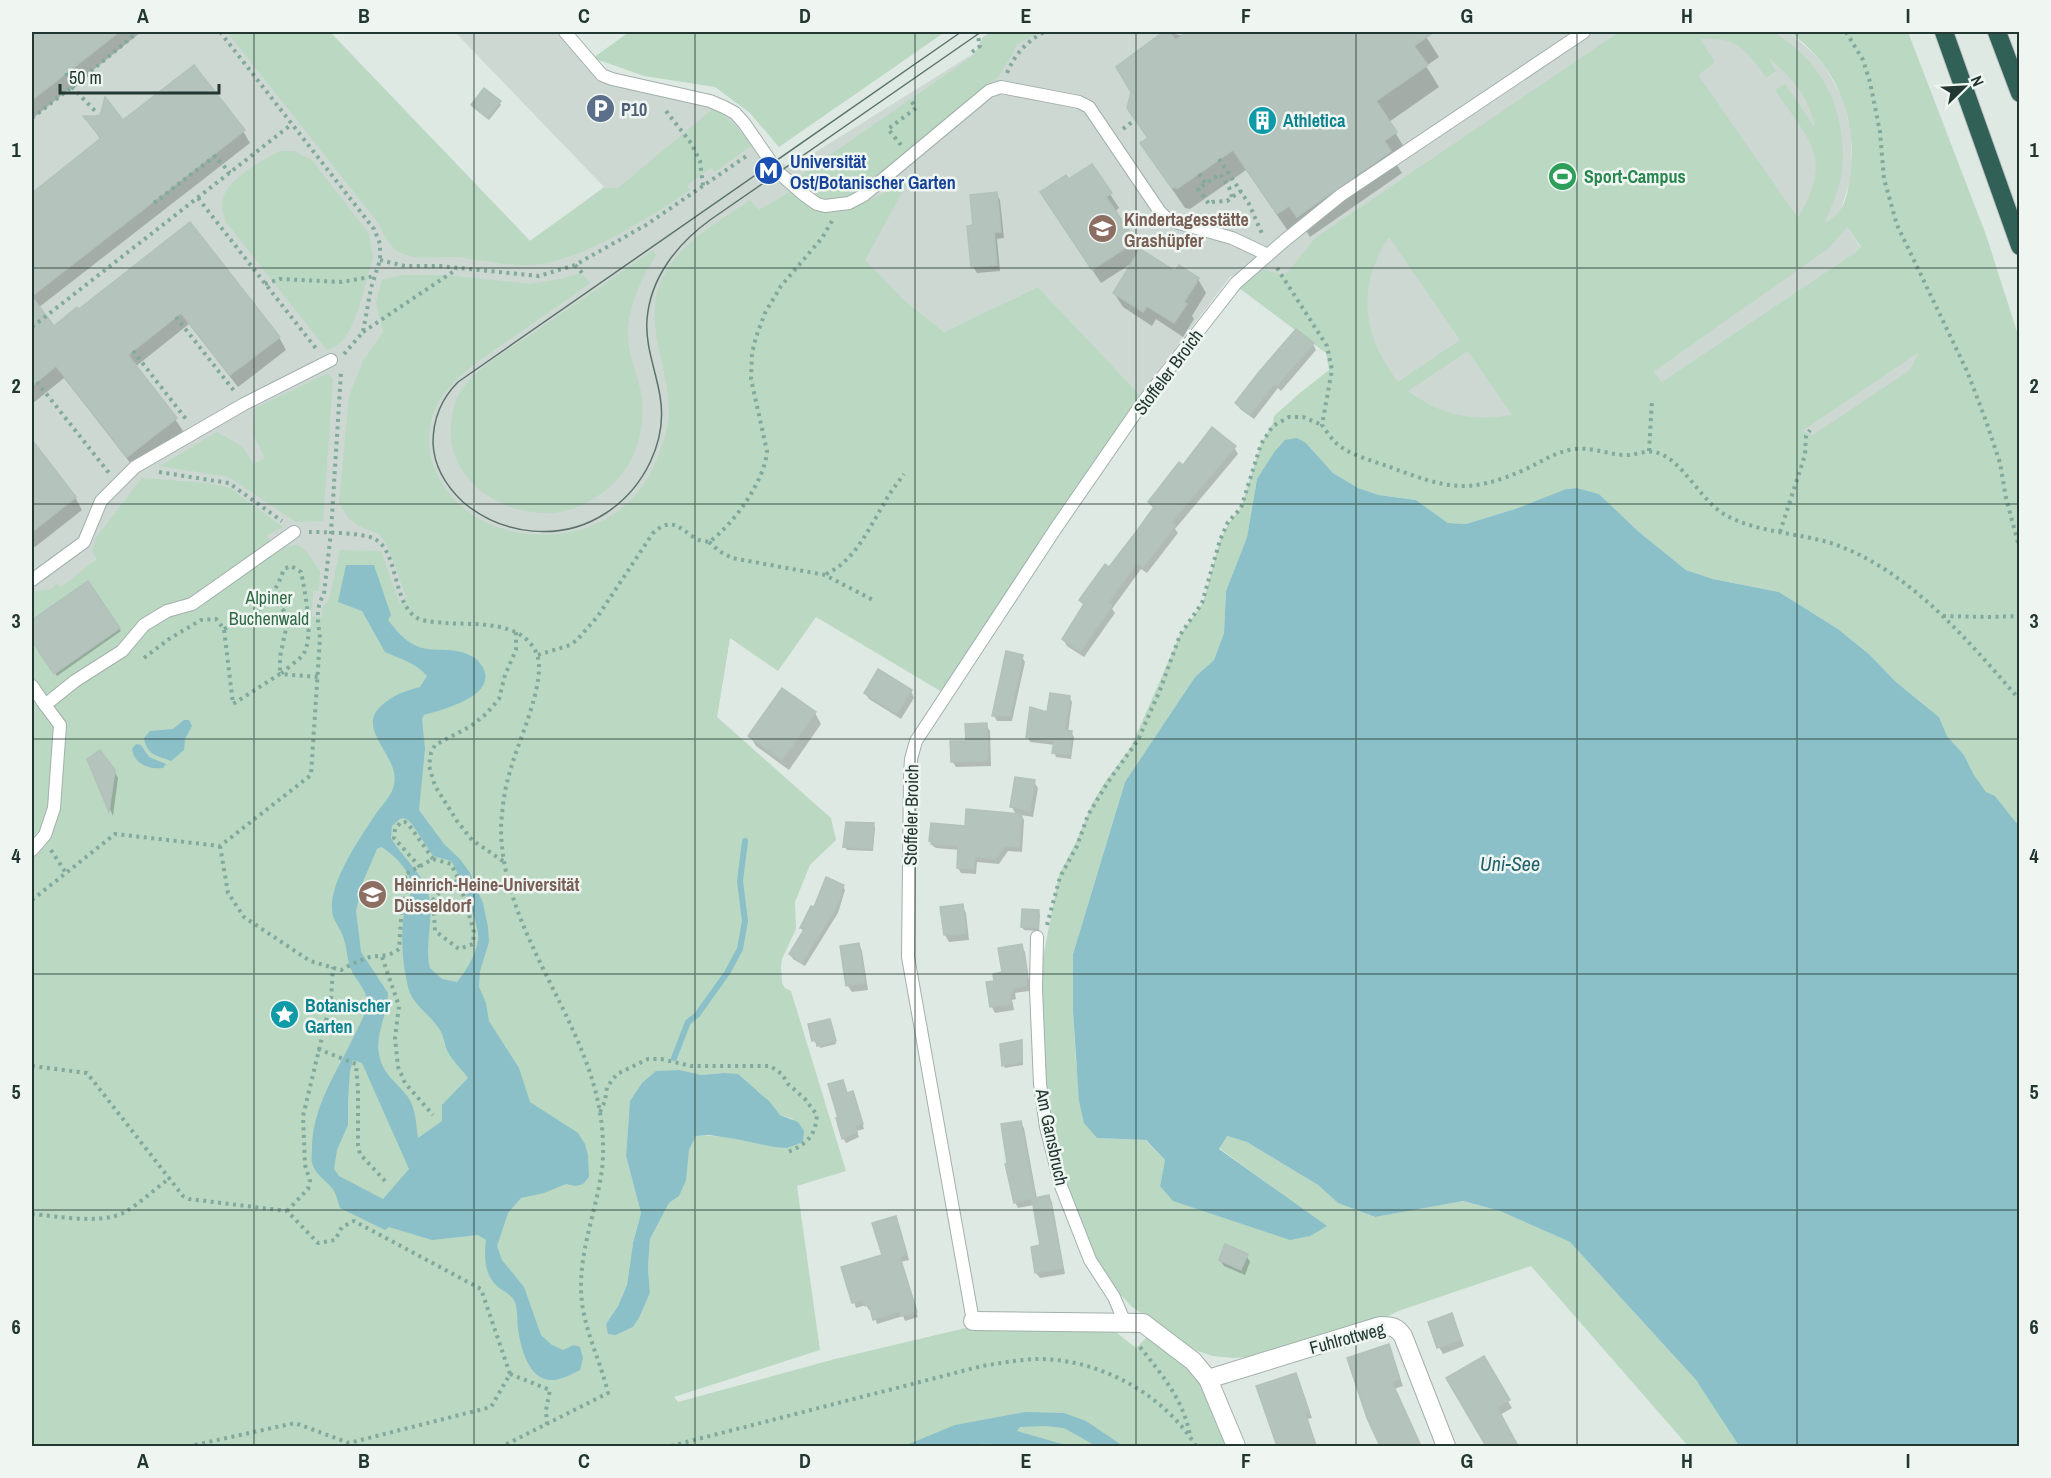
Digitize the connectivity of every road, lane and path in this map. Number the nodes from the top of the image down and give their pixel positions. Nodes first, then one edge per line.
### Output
1 (138, 32) edge
2 (220, 32) edge
3 (565, 32) edge
4 (977, 32) edge
5 (1044, 32) edge
6 (1584, 32) edge
7 (1846, 32) edge
8 (1944, 32) edge
9 (1997, 32) edge
10 (972, 52) dead end
11 (66, 74) dead end
12 (72, 87) junction
13 (1001, 87) junction
14 (2019, 93) edge
15 (910, 99) dead end
16 (666, 111) dead end
17 (98, 114) dead end
18 (32, 118) edge
19 (292, 124) junction
20 (761, 146) junction
21 (911, 157) junction
22 (1219, 159) dead end
23 (230, 173) junction
24 (1199, 174) dead end
25 (1206, 184) junction
26 (703, 186) junction
27 (1241, 191) junction
28 (1232, 197) junction
29 (198, 198) junction
30 (154, 202) dead end
31 (834, 206) junction
32 (2019, 246) edge
33 (1269, 255) junction
34 (380, 260) junction
35 (575, 264) junction
36 (458, 268) junction
37 (375, 276) junction
38 (585, 276) dead end
39 (265, 284) junction
40 (176, 317) dead end
41 (32, 327) edge
42 (363, 332) junction
43 (133, 351) dead end
44 (334, 363) junction
45 (37, 382) dead end
46 (1652, 400) dead end
47 (244, 404) junction
48 (1322, 425) junction
49 (1810, 430) dead end
50 (196, 431) junction
51 (1649, 451) junction
52 (135, 467) junction
53 (904, 474) dead end
54 (117, 484) junction
55 (294, 532) junction
56 (331, 532) junction
57 (1780, 532) junction
58 (709, 542) junction
59 (2019, 550) edge
60 (825, 575) junction
61 (32, 580) edge
62 (271, 599) junction
63 (873, 600) dead end
64 (1942, 616) junction
65 (2019, 616) edge
66 (225, 629) junction
67 (516, 631) junction
68 (537, 655) junction
69 (144, 658) dead end
70 (280, 674) junction
71 (318, 677) junction
72 (32, 686) edge
73 (2019, 700) edge
74 (45, 705) junction
75 (220, 846) junction
76 (32, 850) edge
77 (52, 853) dead end
78 (433, 859) junction
79 (504, 862) junction
80 (418, 868) junction
81 (66, 873) junction
82 (459, 880) junction
83 (32, 900) edge
84 (1037, 937) joint
85 (382, 957) junction
86 (333, 967) junction
87 (318, 1048) junction
88 (32, 1066) edge
89 (600, 1113) junction
90 (433, 1114) dead end
91 (786, 1153) dead end
92 (170, 1178) junction
93 (386, 1182) dead end
94 (287, 1211) junction
95 (32, 1214) edge
96 (973, 1321) joint
97 (1125, 1323) junction
98 (510, 1374) junction
99 (1208, 1379) junction
100 (547, 1425) junction
101 (1190, 1436) junction
102 (190, 1446) edge
103 (503, 1446) edge
104 (671, 1446) edge
105 (1196, 1446) edge
106 (1236, 1446) edge
107 (1446, 1446) edge

1 - 12 path
2 - 19 path
3 - 20 lane
4 - 10 path
5 - 13 path
6 - 33 lane, Stoffeler Broich
7 - 59 path
8 - 32 highway
9 - 14 highway
11 - 12 path
12 - 17 path
12 - 18 path
13 - 21 lane
13 - 33 lane
15 - 21 path
16 - 26 path
19 - 23 path
19 - 34 path
20 - 26 path
20 - 31 lane
21 - 31 lane
22 - 27 path
23 - 29 path
23 - 30 path
24 - 25 path
25 - 28 path
25 - 28 path
26 - 35 path
27 - 28 path
27 - 33 path
29 - 39 path
29 - 41 path
31 - 58 path
33 - 48 path
33 - 96 lane, Stoffeler Broich
34 - 36 path
34 - 37 path
35 - 36 path
35 - 38 path
36 - 42 path
37 - 39 path
37 - 42 path
39 - 44 path
40 - 47 path
42 - 44 path
43 - 50 path
44 - 47 lane
44 - 56 path
45 - 54 path
46 - 51 path
47 - 50 lane
48 - 51 path
48 - 84 path
49 - 57 path
50 - 52 lane
51 - 57 path
52 - 54 lane
52 - 55 path
53 - 60 path
54 - 61 lane
55 - 56 path
55 - 74 lane
56 - 67 path
56 - 71 path
57 - 64 path
58 - 60 path
58 - 68 path
60 - 63 path
62 - 66 path
62 - 70 path
62 - 70 path
64 - 65 path
64 - 73 path
66 - 69 path
66 - 70 path
67 - 68 path
67 - 79 path
68 - 79 path
70 - 71 path
71 - 75 path
72 - 74 lane
74 - 76 lane
75 - 81 path
75 - 86 path
77 - 81 path
78 - 80 path
78 - 80 path
78 - 82 path
79 - 89 path
80 - 85 path
81 - 83 path
82 - 82 path
84 - 97 lane, Am Gansbruch
85 - 86 path
85 - 90 path
86 - 87 path
87 - 93 path
87 - 94 path
88 - 92 path
89 - 91 path
89 - 100 path
92 - 94 path
92 - 95 path
94 - 98 path
96 - 97 street
97 - 99 street
97 - 101 path
98 - 100 path
98 - 102 path
99 - 106 street
99 - 107 street, Fuhlrottweg
100 - 103 path
101 - 104 path
101 - 105 path

